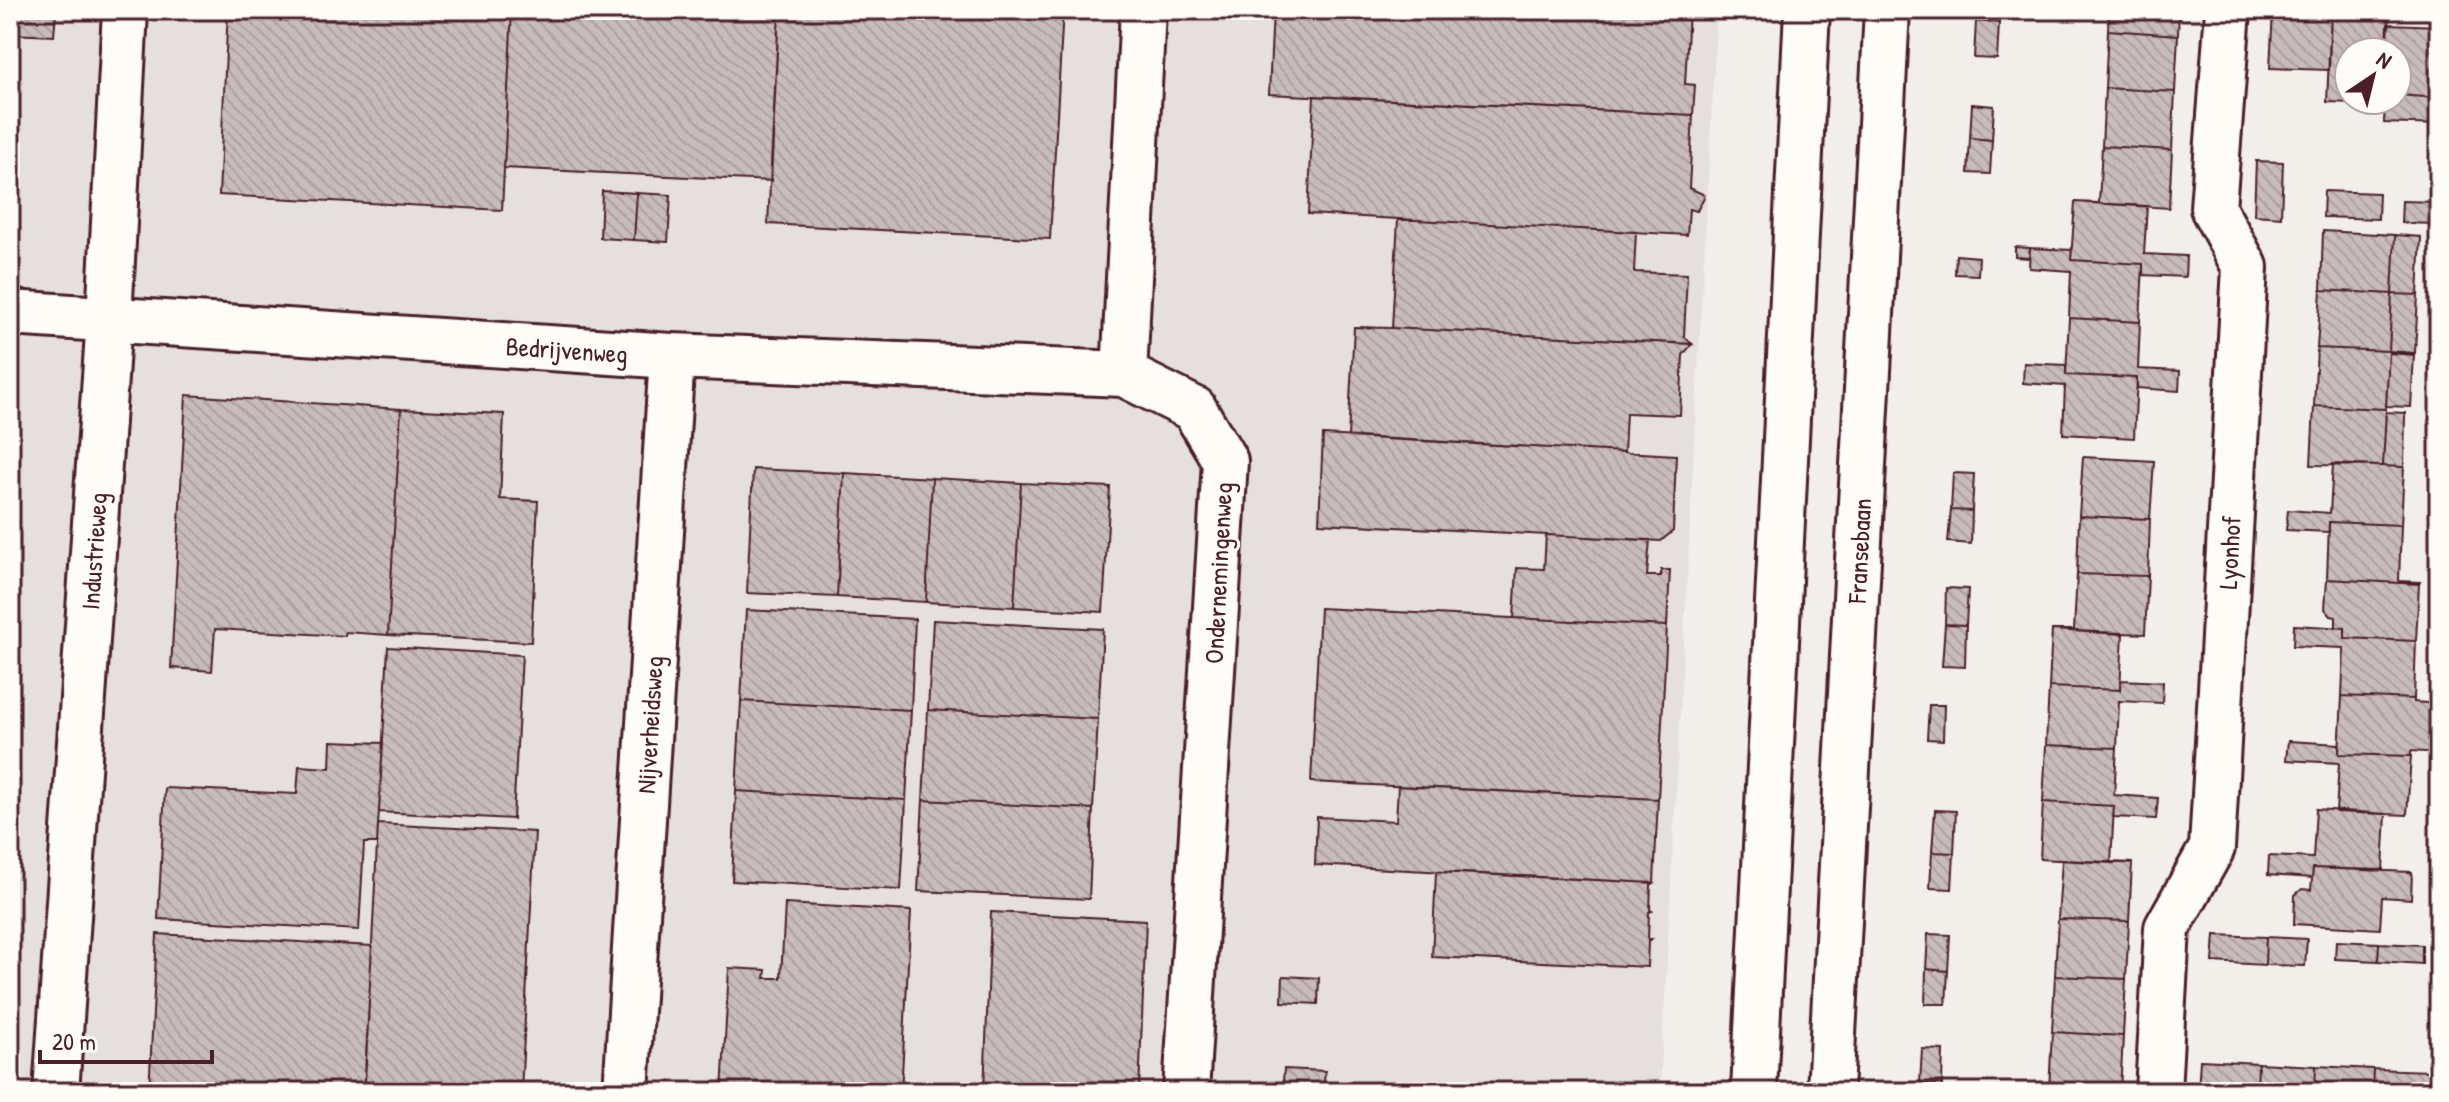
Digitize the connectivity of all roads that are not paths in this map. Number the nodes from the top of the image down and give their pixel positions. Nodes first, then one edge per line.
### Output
1 (125, 10) edge
2 (1143, 10) edge
3 (1807, 10) edge
4 (1887, 10) edge
5 (2228, 10) edge
6 (10, 313) edge
7 (109, 319) junction
8 (672, 356) junction
9 (1124, 374) junction
10 (56, 1092) edge
11 (626, 1092) edge
12 (1186, 1092) edge
13 (1754, 1092) edge
14 (1830, 1092) edge
15 (2158, 1092) edge

1 - 7 street, Industrieweg
2 - 9 street
3 - 13 street
4 - 14 street, Fransebaan
5 - 15 street, Lyonhof
6 - 7 street, Bedrijvenweg
7 - 8 street, Bedrijvenweg
7 - 10 street, Industrieweg
8 - 9 street, Bedrijvenweg
8 - 11 street, Nijverheidsweg
9 - 12 street, Ondernemingenweg

